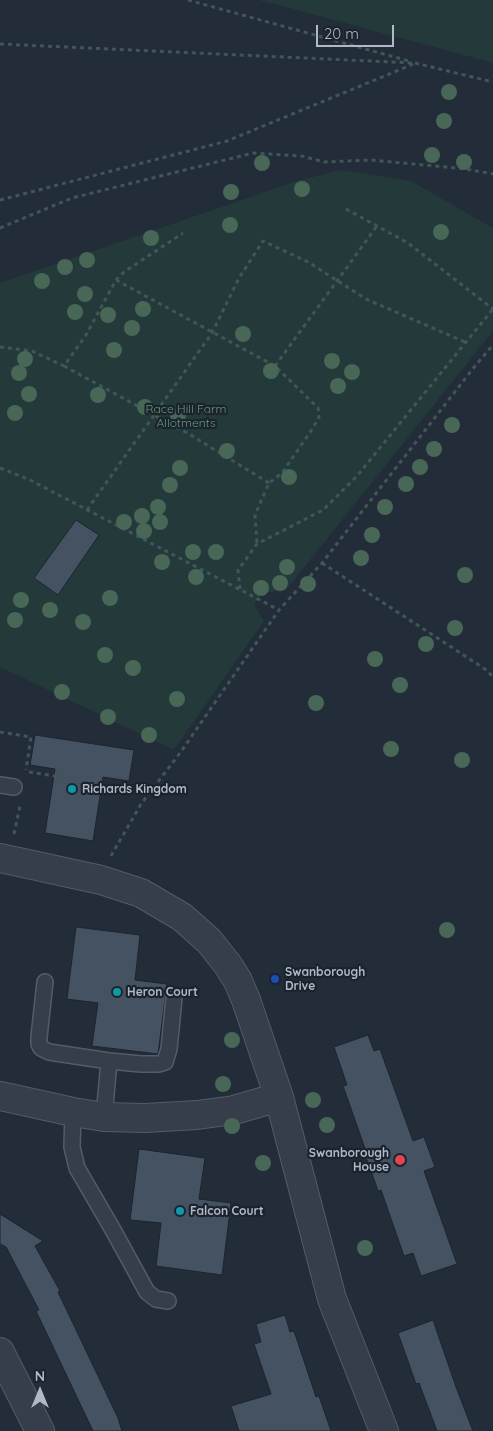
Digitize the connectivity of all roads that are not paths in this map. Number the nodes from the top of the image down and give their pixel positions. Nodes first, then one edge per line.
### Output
1 (0, 858) edge
2 (46, 982) dead end
3 (174, 998) dead end
4 (109, 1061) junction
5 (0, 1096) edge
6 (279, 1097) junction
7 (73, 1112) junction
8 (104, 1117) junction
9 (168, 1301) dead end
10 (0, 1352) edge
11 (40, 1431) edge
12 (384, 1431) edge

1 - 6 street
2 - 4 lane
3 - 4 lane
4 - 8 lane
5 - 7 street
6 - 8 street
6 - 12 street
7 - 8 street
7 - 9 lane
10 - 11 street

